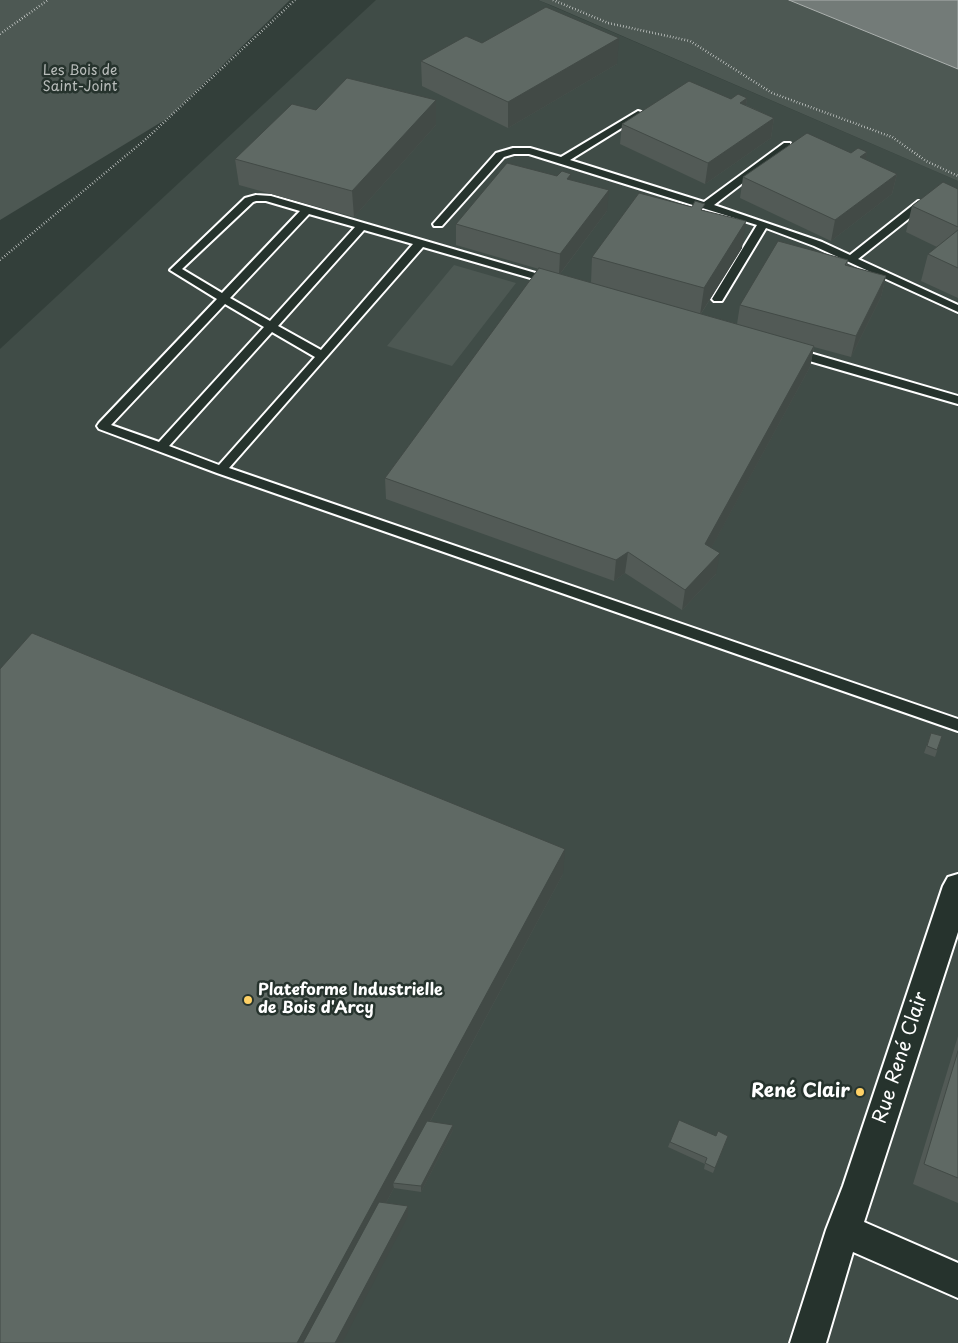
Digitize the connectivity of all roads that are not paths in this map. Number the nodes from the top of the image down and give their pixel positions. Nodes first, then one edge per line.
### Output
1 (649, 108) edge
2 (787, 144) edge
3 (562, 161) junction
4 (922, 203) edge
5 (706, 206) junction
6 (307, 210) junction
7 (438, 224) dead end
8 (764, 224) junction
9 (362, 226) junction
10 (420, 243) junction
11 (851, 259) junction
12 (561, 284) edge
13 (223, 298) junction
14 (718, 299) dead end
15 (958, 309) edge
16 (272, 327) junction
17 (788, 351) edge
18 (322, 356) junction
19 (958, 400) edge
20 (162, 448) junction
21 (221, 470) junction
22 (958, 725) edge
23 (958, 886) edge
24 (950, 937) edge
25 (843, 1230) junction
26 (958, 1281) edge
27 (808, 1343) edge

1 - 3 lane
2 - 5 lane
3 - 5 lane
3 - 7 lane
4 - 11 lane
5 - 8 lane
6 - 9 lane
6 - 13 lane
6 - 13 lane
8 - 11 lane
8 - 14 lane
9 - 10 lane
9 - 16 lane
10 - 12 lane
10 - 18 lane
11 - 15 lane
13 - 16 lane
13 - 20 lane
16 - 18 lane
16 - 20 lane
17 - 19 lane
18 - 21 lane
20 - 21 lane
21 - 22 lane
23 - 24 street, Rue René Clair
24 - 25 street, Rue René Clair
25 - 26 street
25 - 27 street, Rue René Clair

